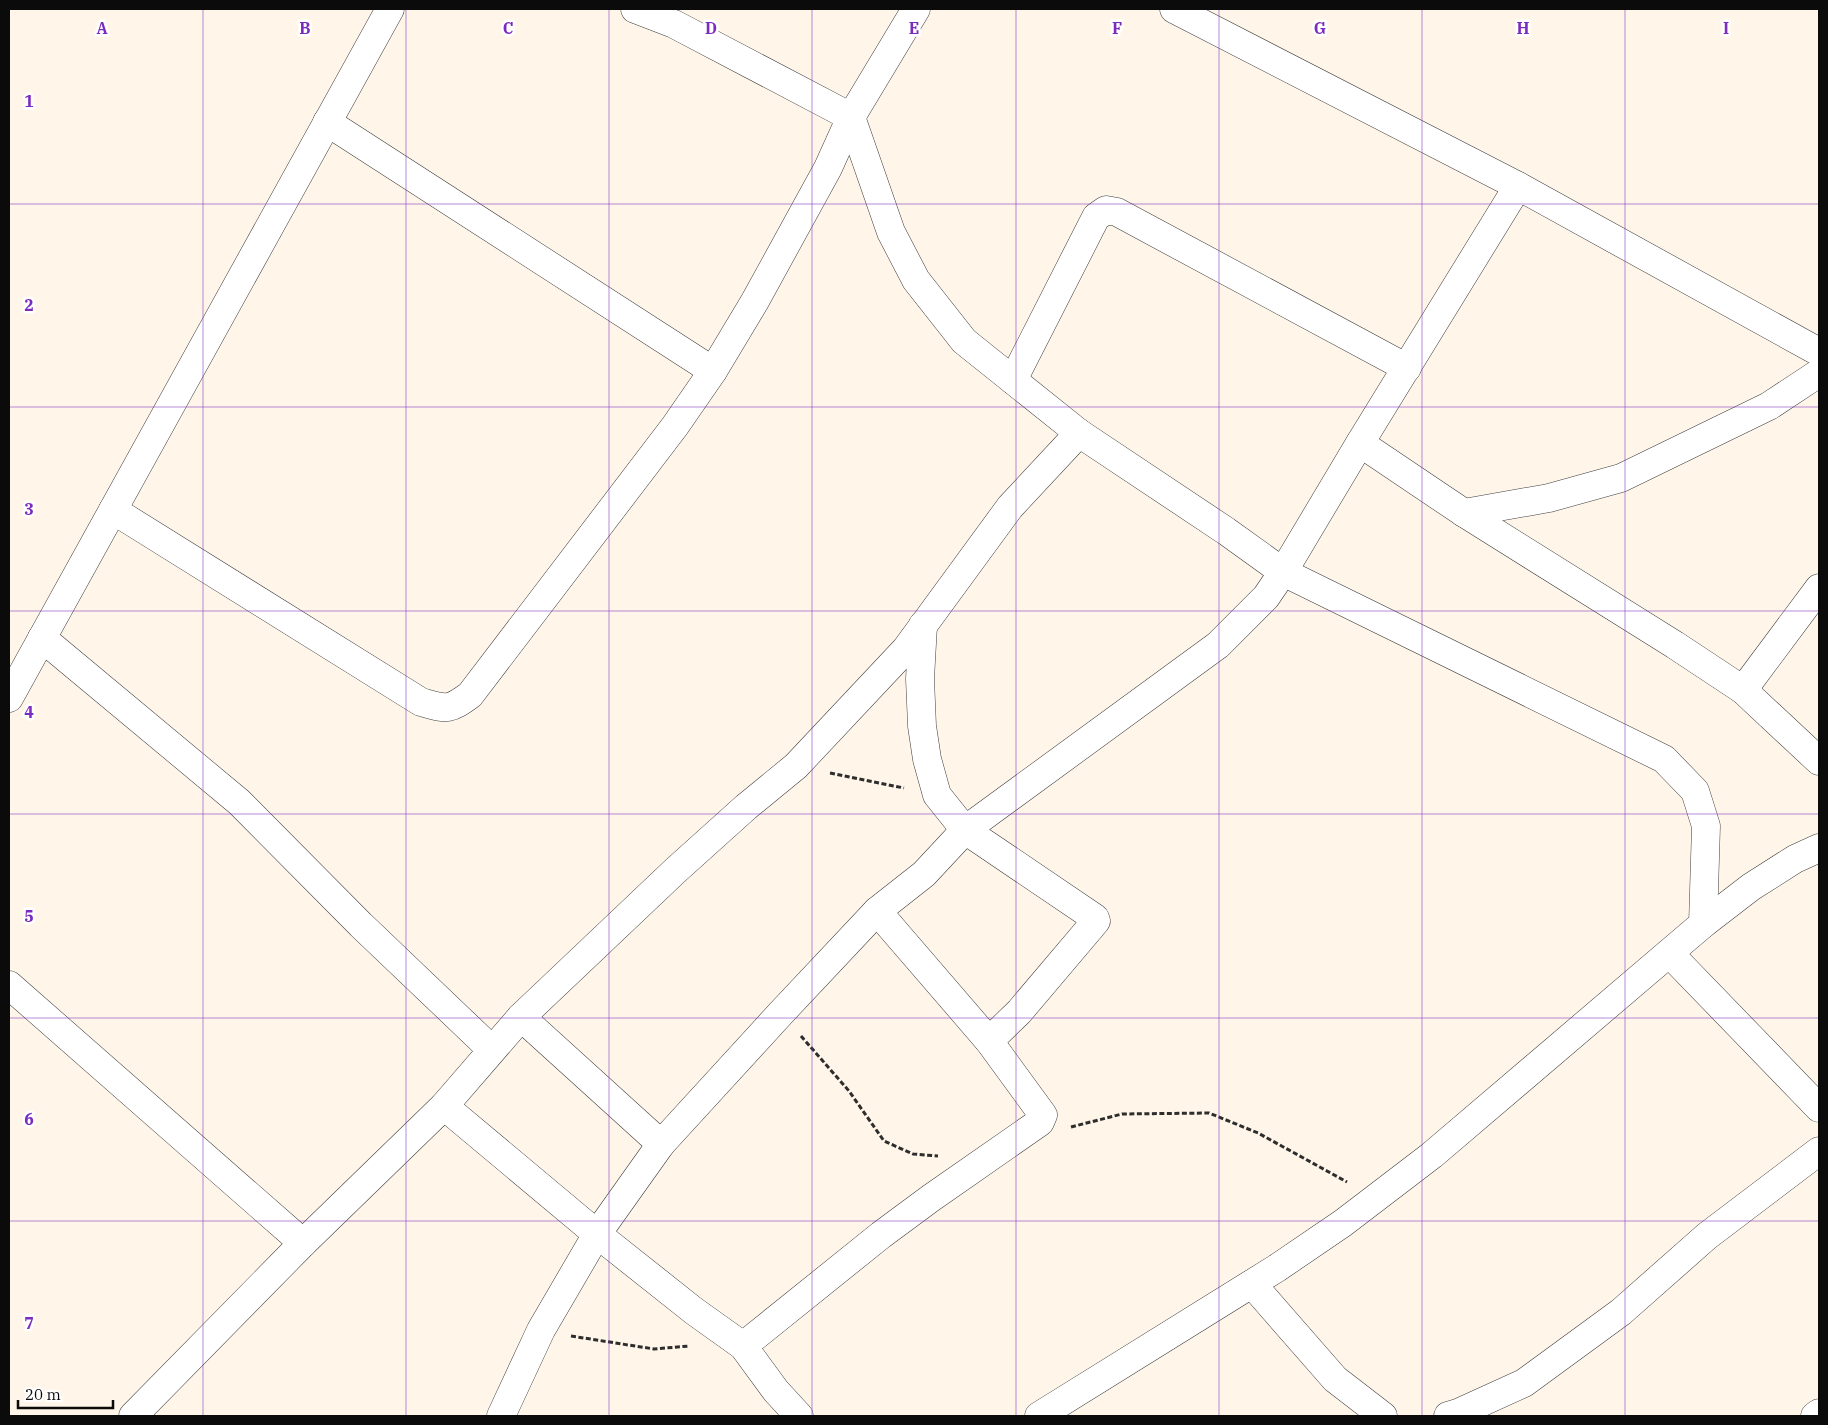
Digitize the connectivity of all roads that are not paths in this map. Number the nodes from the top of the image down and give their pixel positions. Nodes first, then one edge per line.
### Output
1 (390, 9) edge
2 (635, 9) edge
3 (916, 9) edge
4 (1174, 9) edge
5 (851, 117) junction
6 (327, 122) junction
7 (1518, 186) junction
8 (1819, 352) edge
9 (1407, 368) junction
10 (713, 371) junction
11 (1819, 373) edge
12 (1013, 380) junction
13 (1079, 433) junction
14 (1360, 443) junction
15 (113, 510) junction
16 (1464, 513) junction
17 (1283, 572) junction
18 (1819, 588) edge
19 (923, 625) junction
20 (42, 638) junction
21 (1743, 690) junction
22 (9, 698) edge
23 (1819, 760) edge
24 (965, 830) junction
25 (1819, 848) edge
26 (877, 911) junction
27 (1703, 924) junction
28 (1670, 954) junction
29 (9, 985) edge
30 (521, 1017) junction
31 (989, 1041) junction
32 (492, 1050) junction
33 (444, 1106) junction
34 (1819, 1108) edge
35 (662, 1144) junction
36 (1819, 1151) edge
37 (597, 1234) junction
38 (303, 1243) junction
39 (1252, 1284) junction
40 (743, 1346) junction
41 (1819, 1413) edge
42 (133, 1416) edge
43 (501, 1416) edge
44 (799, 1416) edge
45 (1039, 1416) edge
46 (1383, 1416) edge
47 (1448, 1416) edge
48 (1815, 1416) edge

1 - 6 street
2 - 5 street
3 - 5 street
4 - 7 street
5 - 10 street
5 - 12 street
6 - 10 street
6 - 15 street
7 - 8 street
7 - 9 street
9 - 12 street
9 - 14 street
10 - 15 street
11 - 16 street
12 - 13 street
13 - 17 street
13 - 19 street
14 - 16 street
14 - 17 street
15 - 20 street
16 - 21 street
17 - 24 street
17 - 27 street
18 - 21 street
19 - 24 street
19 - 30 street
20 - 22 street
20 - 32 street
21 - 23 street
24 - 26 street
24 - 31 street
25 - 27 street
26 - 31 street
26 - 35 street
27 - 28 street
28 - 34 street
28 - 39 street
29 - 38 street
30 - 32 street
30 - 35 street
31 - 40 street
32 - 33 street
33 - 37 street
33 - 38 street
35 - 37 street
36 - 47 street
37 - 40 street
37 - 43 street
38 - 42 street
39 - 45 street
39 - 46 street
40 - 44 street
41 - 48 street

